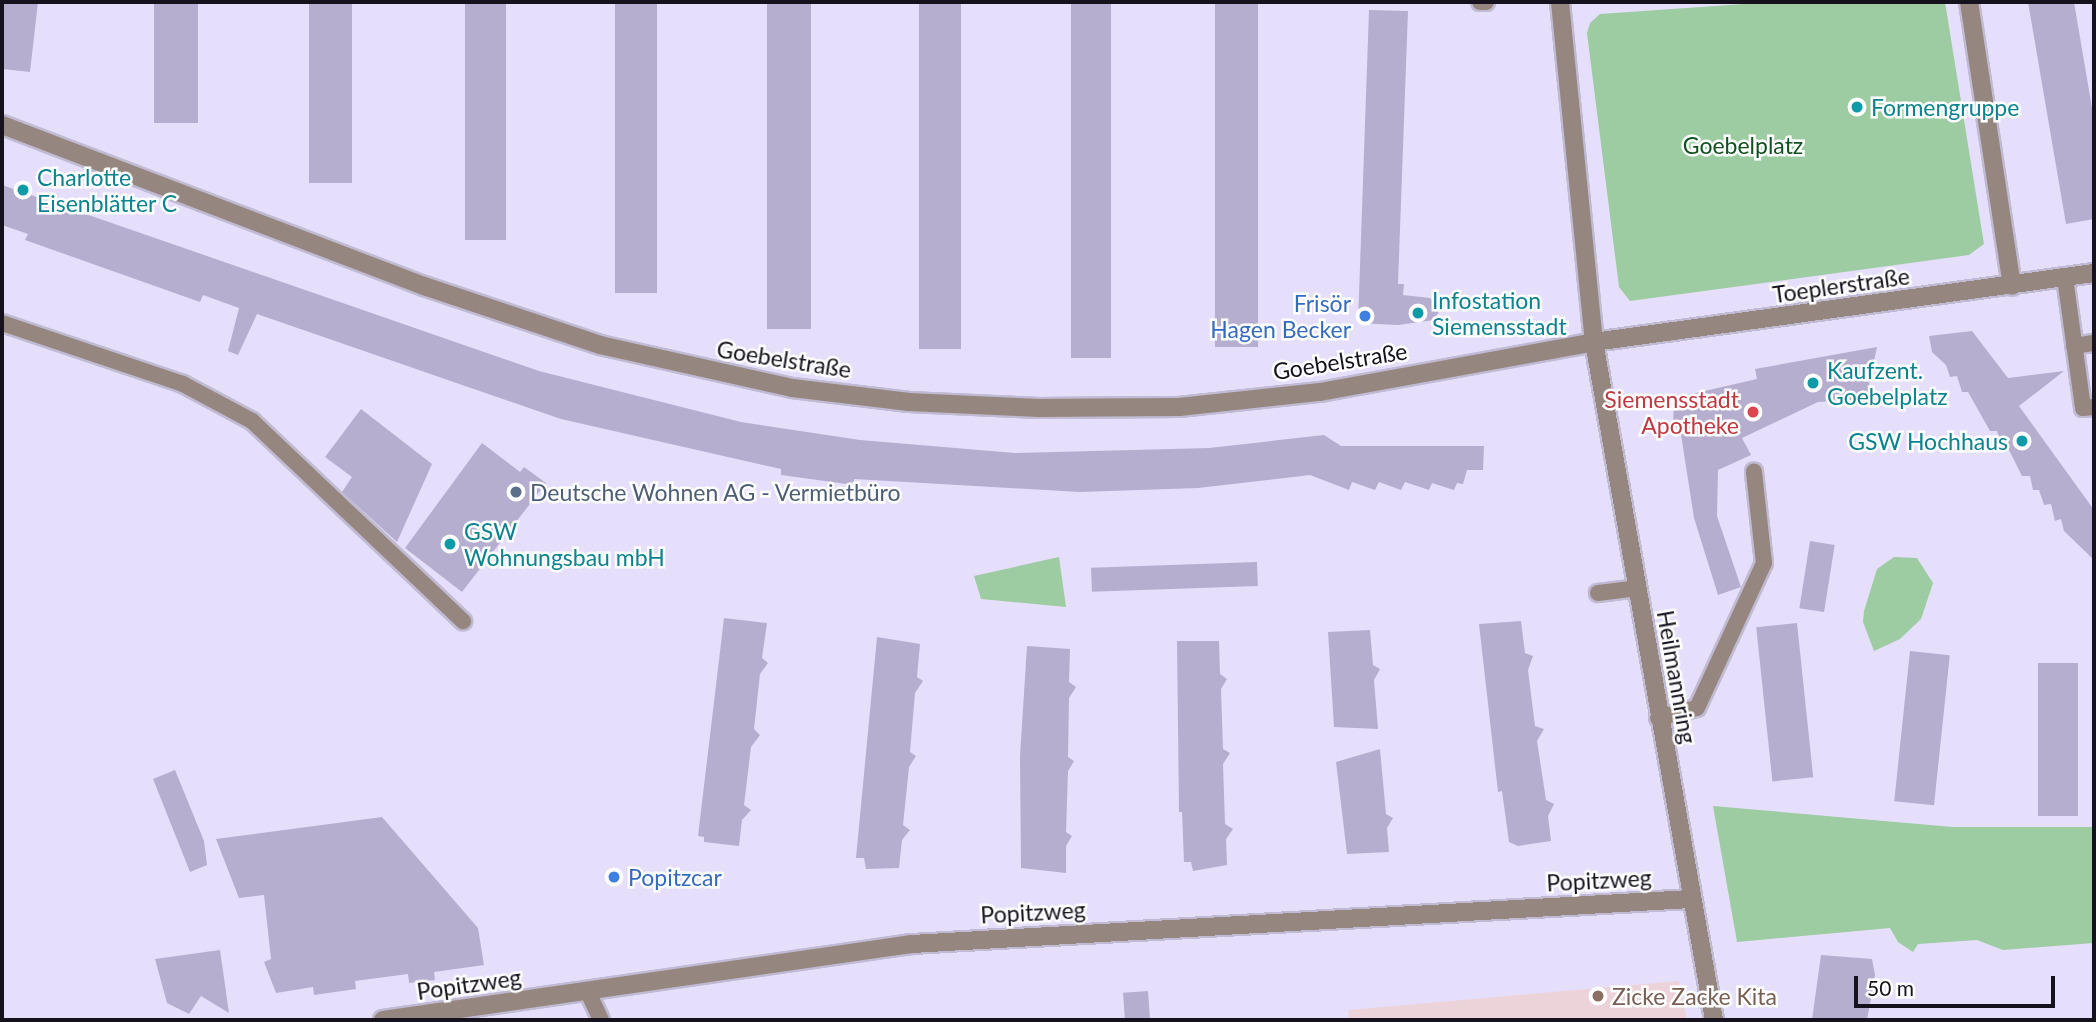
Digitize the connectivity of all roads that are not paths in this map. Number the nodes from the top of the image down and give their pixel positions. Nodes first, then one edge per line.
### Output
1 (1480, 2) edge
2 (1486, 2) edge
3 (1560, 2) edge
4 (1969, 2) edge
5 (2, 125) edge
6 (2094, 273) edge
7 (2065, 278) junction
8 (2012, 286) junction
9 (2, 323) edge
10 (1594, 342) junction
11 (2094, 343) edge
12 (2074, 346) junction
13 (2094, 407) edge
14 (1754, 472) dead end
15 (1636, 588) junction
16 (1598, 593) dead end
17 (463, 621) dead end
18 (1658, 718) junction
19 (1690, 899) junction
20 (588, 992) junction
21 (383, 1020) edge
22 (601, 1020) edge
23 (1714, 1020) edge

1 - 2 lane
3 - 10 street
4 - 8 street
5 - 10 street, Goebelstraße
6 - 7 street, Toeplerstraße
7 - 8 street, Toeplerstraße
7 - 12 lane
8 - 10 street, Toeplerstraße
9 - 17 lane
10 - 15 street, Heilmannring
11 - 12 lane
12 - 13 lane
14 - 18 lane
15 - 16 lane
15 - 18 street, Heilmannring
18 - 19 street, Heilmannring
19 - 20 street, Popitzweg
19 - 23 street, Heilmannring
20 - 21 street, Popitzweg
20 - 22 lane

